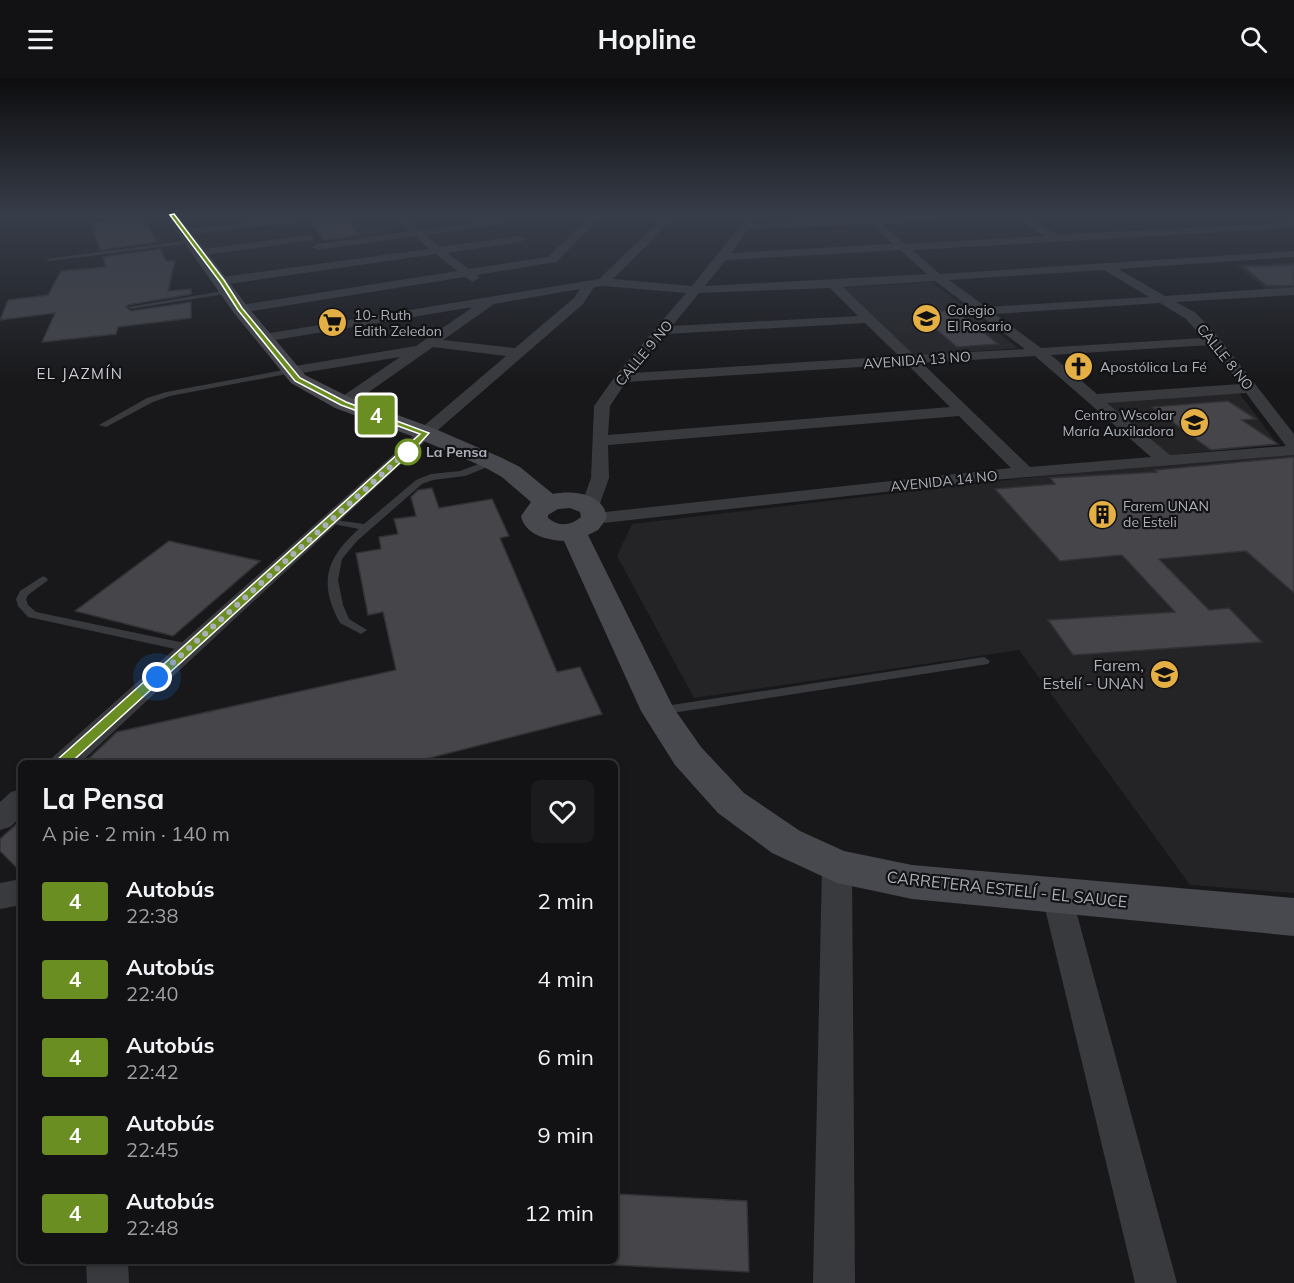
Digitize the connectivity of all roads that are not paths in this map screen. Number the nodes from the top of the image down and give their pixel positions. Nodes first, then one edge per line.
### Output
1 (213, 271) edge
2 (348, 271) edge
3 (361, 271) edge
4 (491, 271) edge
5 (572, 271) edge
6 (609, 271) edge
7 (711, 271) edge
8 (931, 271) edge
9 (1035, 271) edge
10 (1115, 271) edge
11 (467, 273) junction
12 (351, 274) junction
13 (938, 277) junction
14 (596, 283) junction
15 (833, 284) junction
16 (386, 286) junction
17 (695, 290) junction
18 (1294, 291) edge
19 (1277, 292) junction
20 (230, 294) junction
21 (495, 298) junction
22 (1163, 298) junction
23 (131, 307) dead end
24 (1294, 308) edge
25 (982, 311) junction
26 (411, 313) junction
27 (869, 319) junction
28 (664, 330) junction
29 (263, 338) junction
30 (1214, 341) junction
31 (427, 346) junction
32 (1037, 351) junction
33 (518, 353) junction
34 (912, 361) junction
35 (289, 371) junction
36 (621, 378) junction
37 (1250, 388) junction
38 (1094, 399) junction
39 (343, 404) junction
40 (962, 411) junction
41 (103, 425) dead end
42 (425, 433) junction
43 (600, 441) junction
44 (1294, 445) edge
45 (1294, 450) edge
46 (1165, 460) junction
47 (492, 462) junction
48 (1025, 472) junction
49 (586, 519) junction
50 (331, 521) junction
51 (366, 527) junction
52 (43, 579) dead end
53 (361, 630) dead end
54 (189, 648) junction
55 (984, 662) dead end
56 (658, 711) junction
57 (66, 760) edge
58 (18, 803) edge
59 (0, 819) edge
60 (837, 866) junction
61 (18, 893) edge
62 (0, 896) edge
63 (1057, 896) junction
64 (1294, 917) edge
65 (107, 1264) edge
66 (108, 1283) edge
67 (834, 1283) edge
68 (1156, 1283) edge

1 - 20 street
2 - 12 street
3 - 12 street
4 - 11 street
5 - 14 street
6 - 14 street
7 - 17 street, CALLE 9 NO
8 - 13 street
9 - 13 street
10 - 22 street, CALLE 8 NO
11 - 16 street
11 - 21 street
12 - 16 street
12 - 20 street
12 - 20 street
13 - 15 street
13 - 25 street
14 - 17 street
14 - 21 street
14 - 33 street
15 - 17 street
15 - 27 street
16 - 26 street
17 - 28 street, CALLE 9 NO
18 - 19 street
19 - 22 street
19 - 24 street
20 - 23 lane
20 - 29 street
21 - 26 street
21 - 31 street
22 - 25 street
22 - 30 street, CALLE 8 NO
25 - 32 street
26 - 29 street
27 - 28 street
27 - 34 street
28 - 36 street, CALLE 9 NO
29 - 35 street
30 - 32 street, AVENIDA 13 NO
30 - 37 street, CALLE 8 NO
31 - 33 street
31 - 35 street
31 - 39 street
32 - 34 street, AVENIDA 13 NO
32 - 38 street
33 - 42 street
34 - 36 street, AVENIDA 13 NO
34 - 40 street
35 - 39 street
35 - 41 lane
36 - 43 street, CALLE 9 NO
37 - 38 street
37 - 44 street, CALLE 8 NO
38 - 46 street
39 - 42 street
40 - 43 street
40 - 48 street
42 - 47 street
42 - 50 street
43 - 49 street, CALLE 9 NO
45 - 46 street, AVENIDA 14 NO
46 - 48 street, AVENIDA 14 NO
47 - 49 street
47 - 51 lane
48 - 49 street, AVENIDA 14 NO
49 - 56 street, CARRETERA ESTELÍ - EL SAUCE
50 - 51 lane
50 - 54 street
51 - 53 lane
52 - 54 lane
54 - 57 street
55 - 56 lane
56 - 60 street, CARRETERA ESTELÍ - EL SAUCE
58 - 59 street
60 - 63 street, CARRETERA ESTELÍ - EL SAUCE
60 - 67 street
61 - 62 street
63 - 64 street, CARRETERA ESTELÍ - EL SAUCE
63 - 68 street
65 - 66 street

